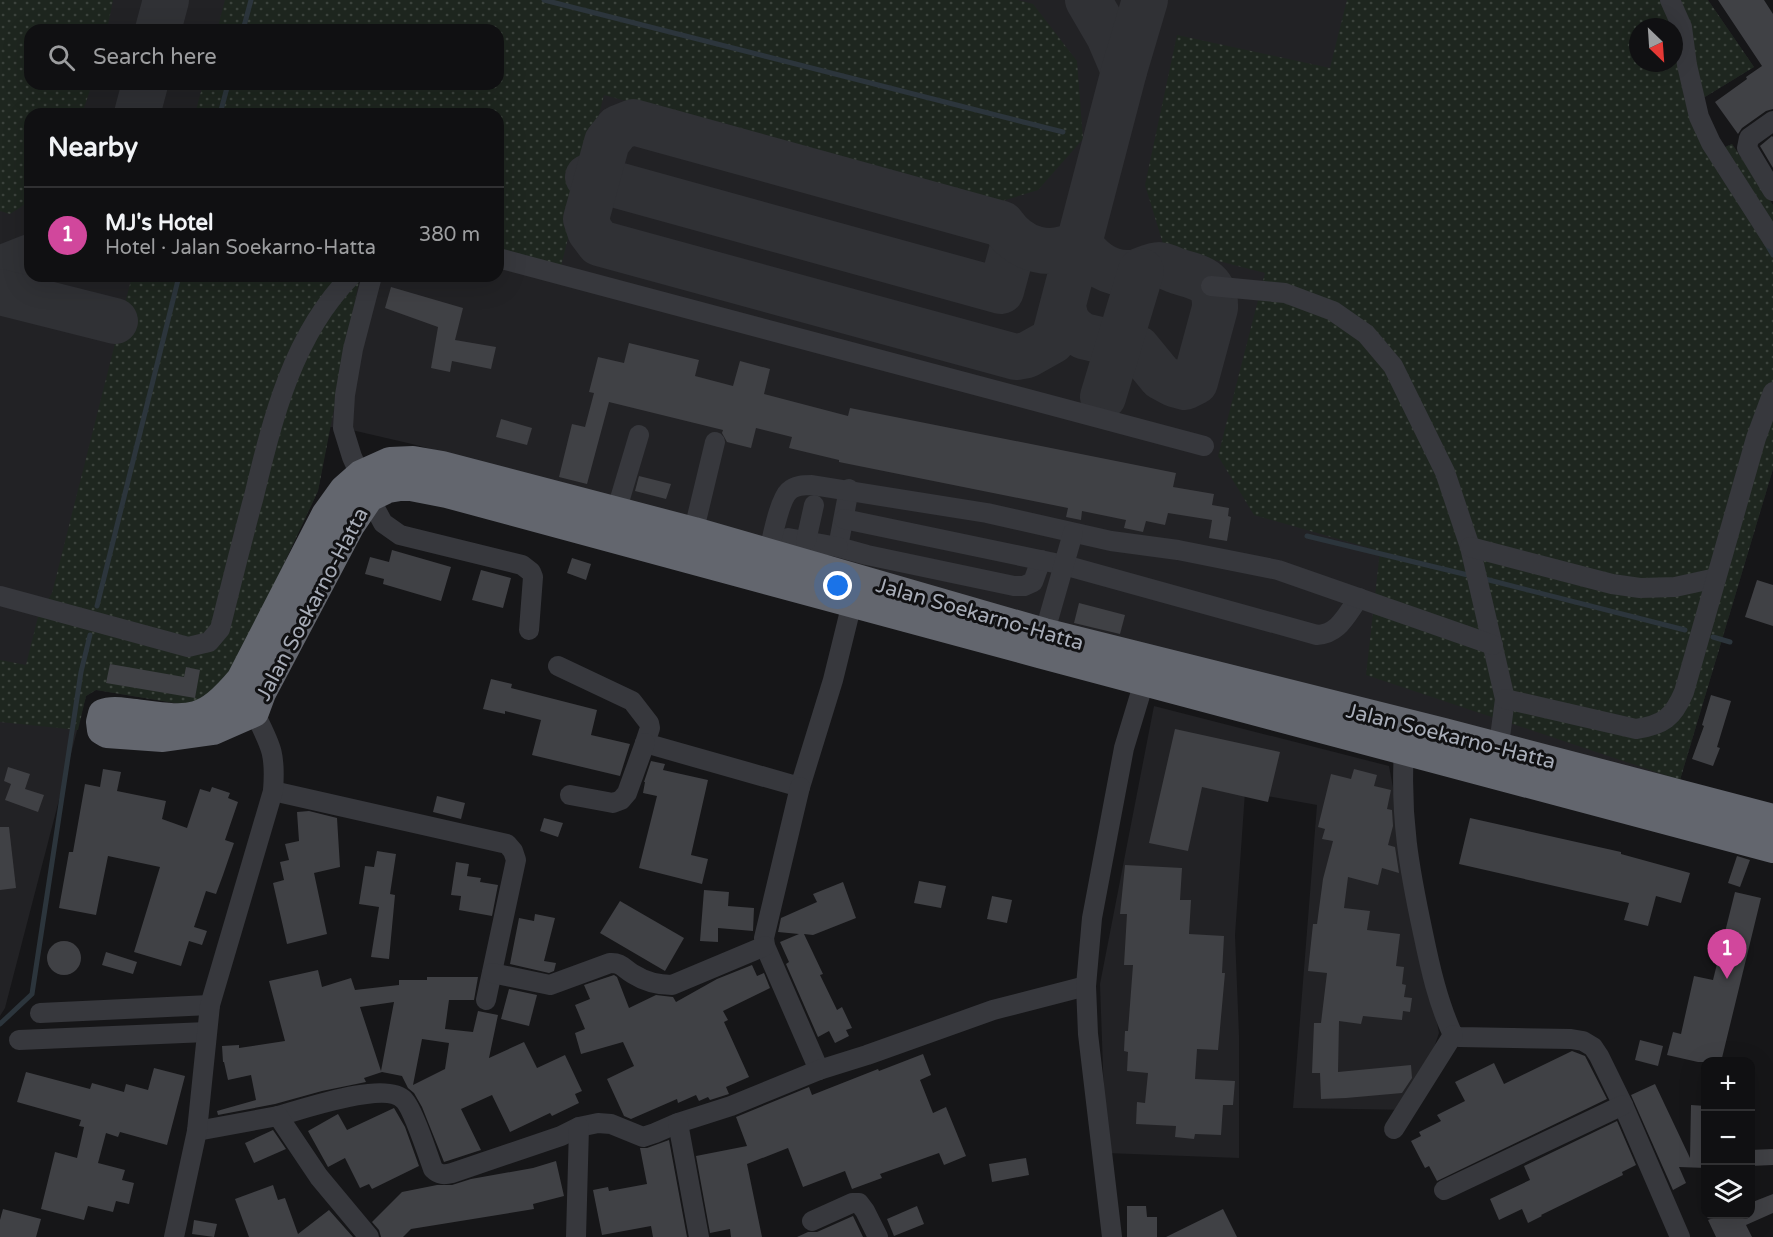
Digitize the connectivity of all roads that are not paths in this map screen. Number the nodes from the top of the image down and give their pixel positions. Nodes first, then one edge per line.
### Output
1 (1670, 0) edge
2 (1773, 122) edge
3 (1773, 191) edge
4 (1773, 240) edge
5 (504, 260) edge
6 (345, 282) edge
7 (370, 282) edge
8 (1211, 286) dead end
9 (1773, 392) edge
10 (639, 435) dead end
11 (715, 442) dead end
12 (1204, 446) dead end
13 (365, 486) junction
14 (849, 489) junction
15 (814, 505) dead end
16 (616, 512) junction
17 (844, 519) junction
18 (1073, 533) junction
19 (690, 545) junction
20 (838, 547) junction
21 (1470, 547) junction
22 (781, 553) junction
23 (1041, 560) junction
24 (1064, 565) junction
25 (1716, 578) junction
26 (0, 596) edge
27 (1359, 598) junction
28 (852, 603) junction
29 (529, 630) dead end
30 (279, 632) junction
31 (1042, 643) junction
32 (1493, 645) junction
33 (558, 666) dead end
34 (1147, 670) junction
35 (1505, 699) junction
36 (254, 712) junction
37 (1500, 737) dead end
38 (645, 743) junction
39 (1404, 750) junction
40 (800, 787) junction
41 (273, 791) junction
42 (570, 795) dead end
43 (1773, 819) edge
44 (1773, 848) edge
45 (765, 946) junction
46 (492, 973) junction
47 (1086, 986) junction
48 (486, 1000) dead end
49 (210, 1005) junction
50 (40, 1012) dead end
51 (207, 1032) junction
52 (1453, 1035) junction
53 (19, 1040) dead end
54 (819, 1070) junction
55 (1623, 1105) junction
56 (278, 1116) junction
57 (678, 1123) junction
58 (579, 1127) junction
59 (1394, 1129) dead end
60 (197, 1131) junction
61 (1444, 1190) dead end
62 (812, 1221) dead end
63 (174, 1237) edge
64 (369, 1237) edge
65 (576, 1237) edge
66 (699, 1237) edge
67 (878, 1237) edge
68 (1112, 1237) edge
69 (1680, 1237) edge

1 - 4 street
2 - 3 street
5 - 12 street
6 - 26 street
7 - 13 street
8 - 21 street
9 - 25 street
10 - 16 street
11 - 19 street
13 - 16 highway, Jalan Soekarno-Hatta
13 - 19 highway, Jalan Soekarno-Hatta
13 - 29 street
13 - 30 highway, Jalan Soekarno-Hatta
14 - 17 street
14 - 18 street
14 - 22 street
15 - 22 street
16 - 19 highway, Jalan Soekarno-Hatta
17 - 20 street
17 - 23 street
18 - 24 street
18 - 27 street
19 - 22 highway, Jalan Soekarno-Hatta
20 - 22 street
20 - 23 street
21 - 25 street
21 - 32 street
22 - 28 highway, Jalan Soekarno-Hatta
22 - 31 highway, Jalan Soekarno-Hatta
23 - 24 street
24 - 27 street
24 - 31 street
25 - 35 street
27 - 32 street
28 - 31 highway, Jalan Soekarno-Hatta
28 - 40 street
30 - 36 highway, Jalan Soekarno-Hatta
30 - 36 highway, Jalan Soekarno-Hatta
31 - 34 highway, Jalan Soekarno-Hatta
32 - 35 street
33 - 38 street
34 - 39 highway, Jalan Soekarno-Hatta
34 - 43 highway, Jalan Soekarno-Hatta
34 - 47 street
35 - 37 street
36 - 41 street
38 - 40 street
38 - 42 street
39 - 44 highway, Jalan Soekarno-Hatta
39 - 52 street
40 - 45 street
41 - 46 street
41 - 49 street
45 - 46 street
45 - 54 street
46 - 48 street
47 - 54 street
47 - 68 street
49 - 50 street
49 - 51 street
51 - 53 street
51 - 60 street
52 - 55 street
52 - 59 street
54 - 57 street
55 - 61 street
55 - 69 street
56 - 58 street
56 - 60 street
56 - 64 street
57 - 58 street
57 - 66 street
58 - 65 street
60 - 63 street
62 - 67 street

